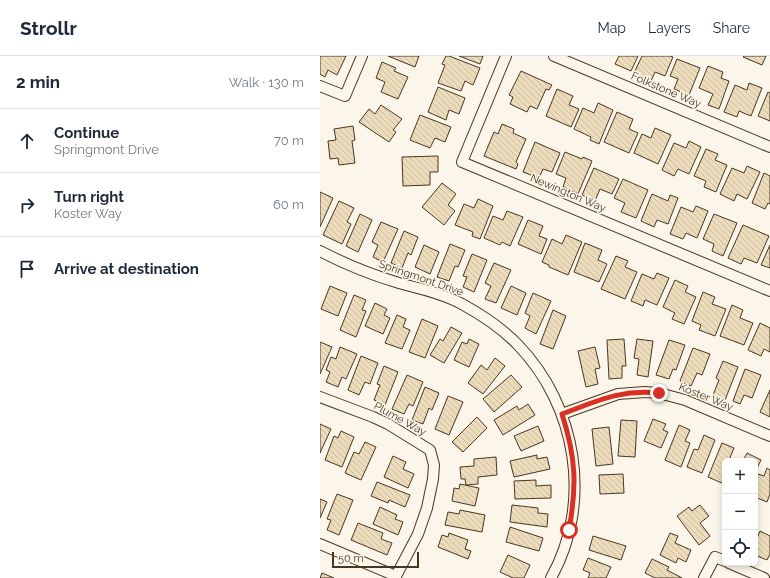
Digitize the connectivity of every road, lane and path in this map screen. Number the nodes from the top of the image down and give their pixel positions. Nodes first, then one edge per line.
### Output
1 (362, 56) edge
2 (506, 56) edge
3 (554, 56) edge
4 (320, 86) edge
5 (770, 147) edge
6 (320, 251) edge
7 (770, 291) edge
8 (320, 397) edge
9 (562, 414) junction
10 (770, 436) edge
11 (320, 544) edge
12 (722, 560) edge
13 (736, 566) edge
14 (396, 577) edge
15 (551, 578) edge
16 (704, 578) edge
17 (764, 578) edge

1 - 4 street
2 - 7 street, Newington Way
3 - 5 street, Folkstone Way
6 - 9 street, Springmont Drive
8 - 14 street, Plume Way
9 - 10 street, Koster Way
9 - 15 street, Springmont Drive
11 - 14 street
12 - 16 street
13 - 17 street

